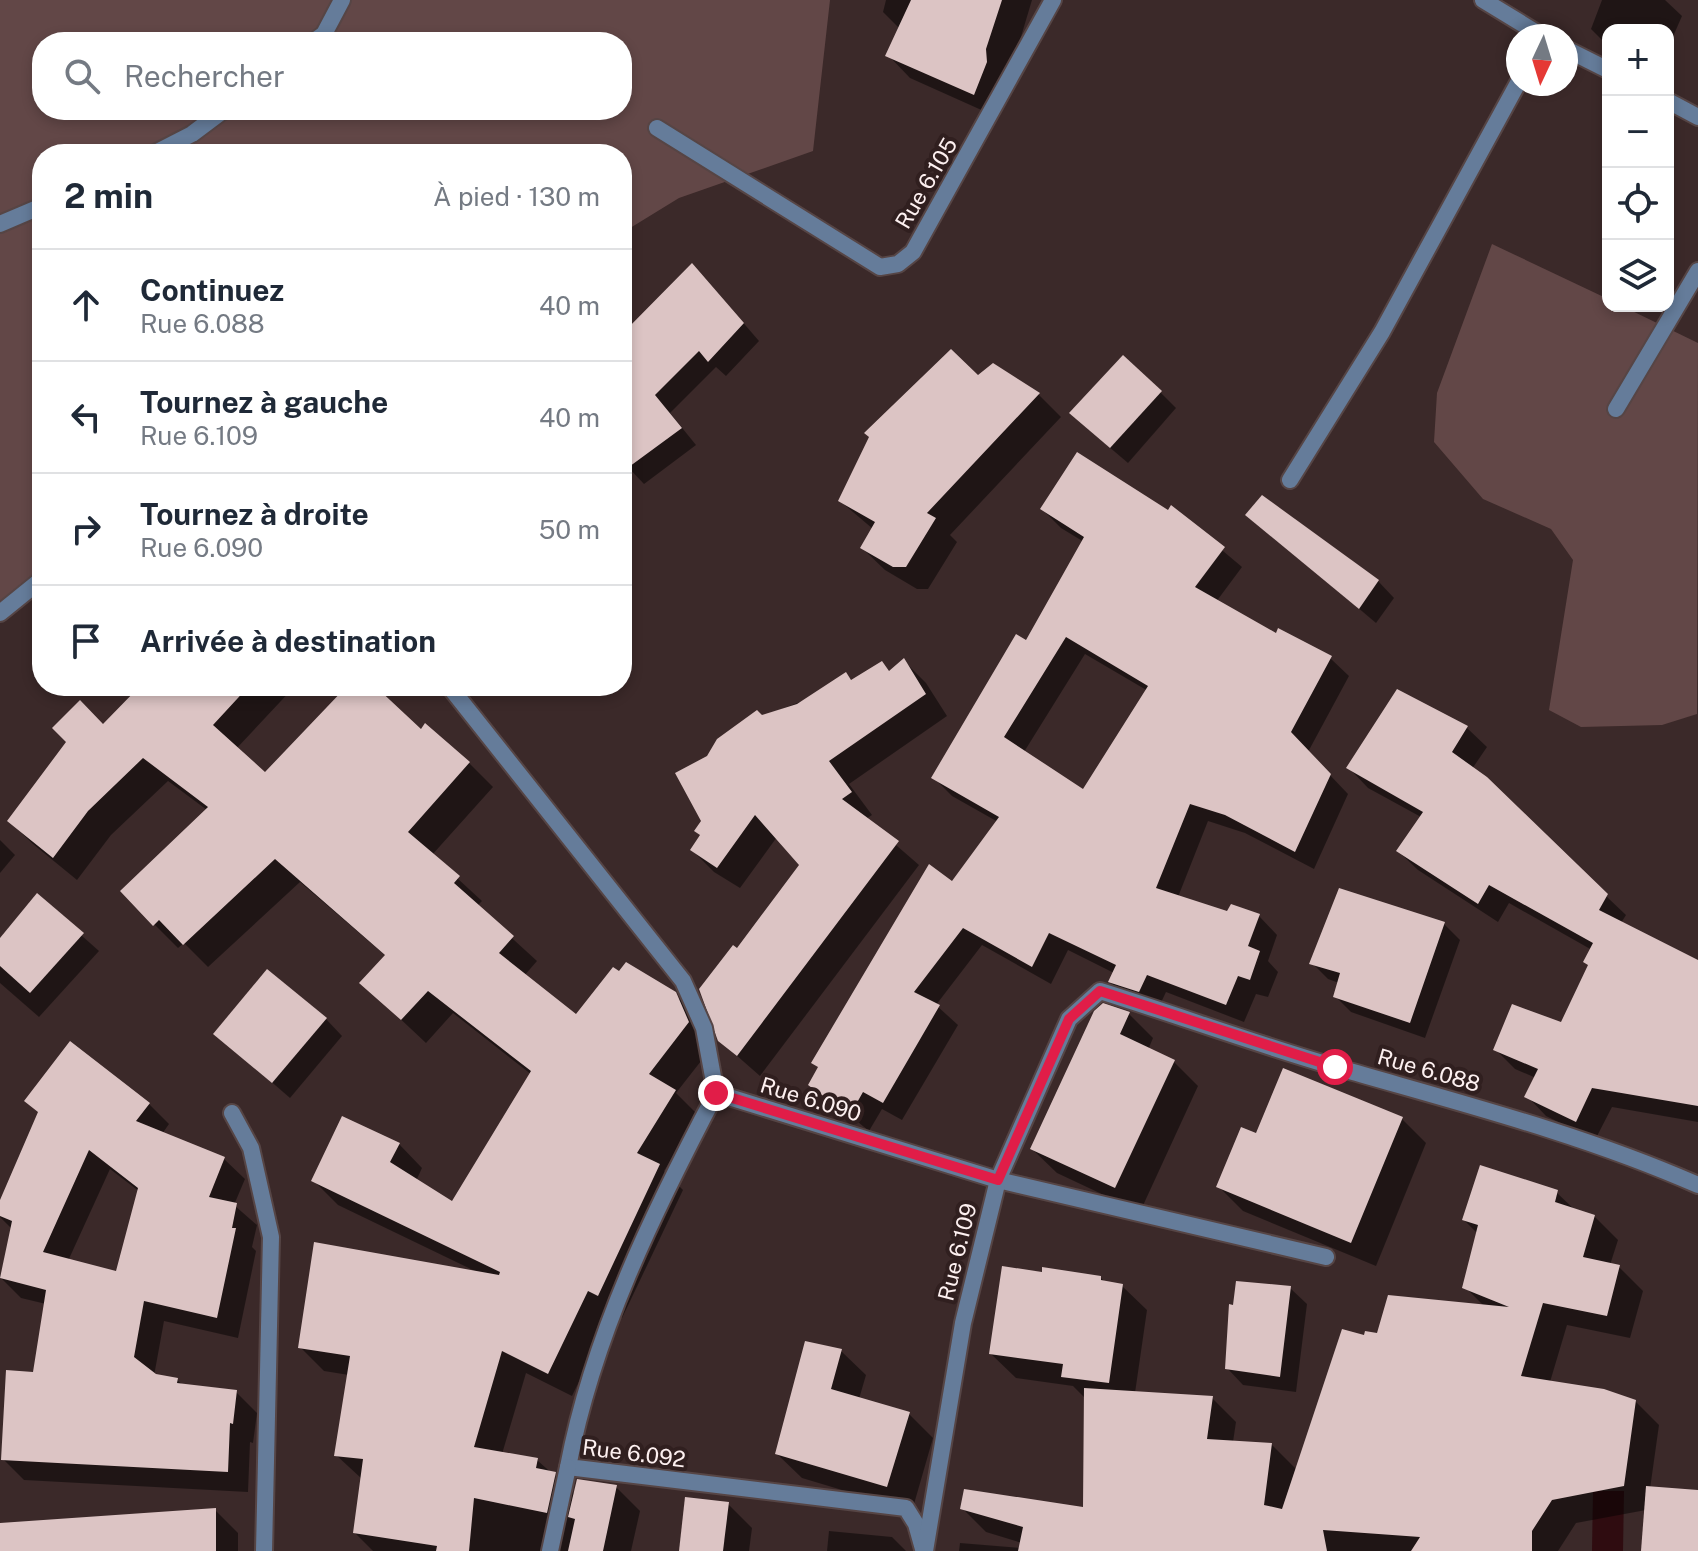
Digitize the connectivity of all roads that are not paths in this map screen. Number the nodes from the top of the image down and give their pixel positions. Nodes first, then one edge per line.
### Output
1 (342, 0) edge
2 (1053, 0) edge
3 (1483, 0) edge
4 (1522, 24) edge
5 (325, 32) edge
6 (1578, 55) edge
7 (1602, 67) edge
8 (1511, 96) edge
9 (1674, 104) edge
10 (1698, 117) edge
11 (211, 120) edge
12 (657, 128) dead end
13 (172, 144) edge
14 (32, 210) edge
15 (0, 224) edge
16 (1698, 271) edge
17 (1616, 409) dead end
18 (1290, 480) dead end
19 (32, 587) edge
20 (0, 613) edge
21 (457, 696) edge
22 (1100, 991) joint
23 (716, 1093) junction
24 (232, 1113) dead end
25 (998, 1180) junction
26 (1698, 1185) edge
27 (1326, 1257) dead end
28 (568, 1467) junction
29 (264, 1551) edge
30 (550, 1551) edge
31 (924, 1551) edge

1 - 5 street
2 - 12 street, Rue 6.105
3 - 4 street
6 - 7 street
8 - 18 street
9 - 10 street
11 - 13 street
14 - 15 street
16 - 17 street
19 - 20 street
21 - 23 street
22 - 25 street, Rue 6.109
22 - 26 street, Rue 6.088
23 - 25 street, Rue 6.090
23 - 28 street, Rue 6.092
24 - 29 street
25 - 27 street, Rue 6.090
25 - 31 street, Rue 6.109
28 - 30 street
28 - 31 street, Rue 6.092

